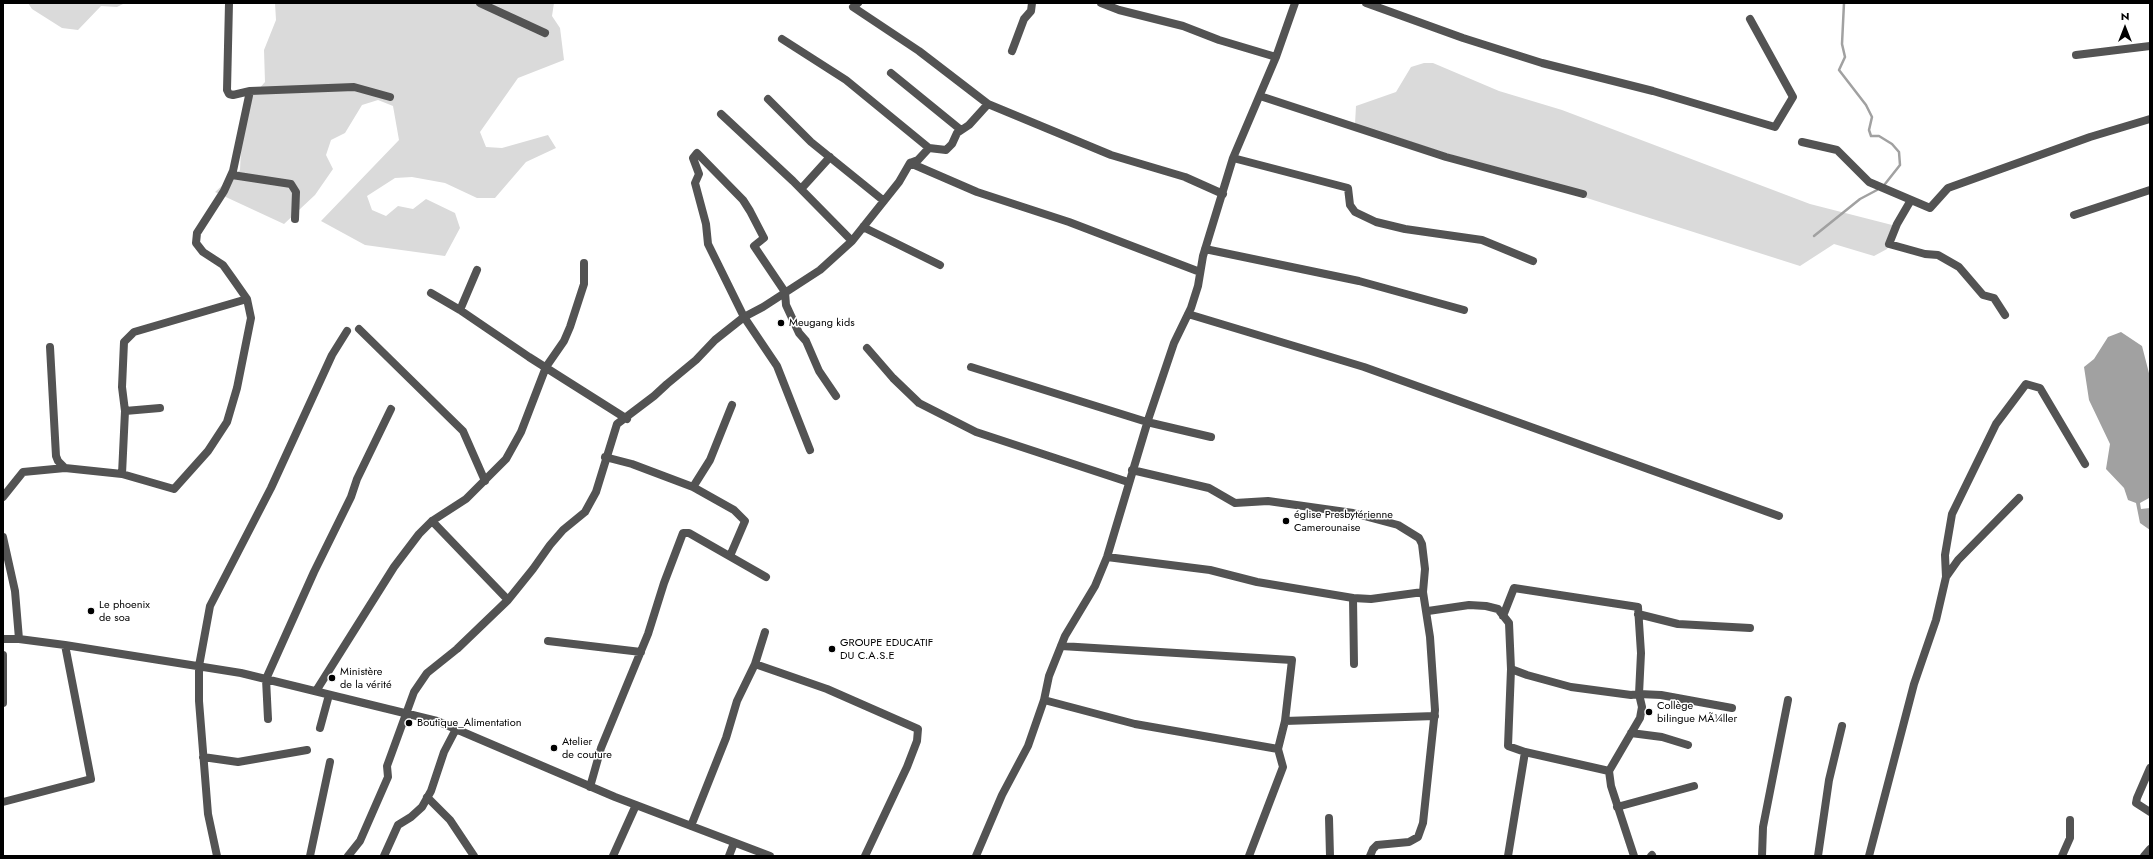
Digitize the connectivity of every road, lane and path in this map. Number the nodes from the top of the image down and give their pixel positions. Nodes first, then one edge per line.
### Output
1 (229, 3) edge
2 (480, 3) edge
3 (858, 3) edge
4 (1032, 3) edge
5 (1101, 3) edge
6 (1295, 3) edge
7 (1366, 3) edge
8 (1750, 19) dead end
9 (545, 33) dead end
10 (782, 39) dead end
11 (2150, 46) edge
12 (1012, 52) dead end
13 (2076, 55) dead end
14 (1276, 57) junction
15 (891, 72) dead end
16 (250, 91) junction
17 (1260, 96) junction
18 (390, 97) dead end
19 (768, 99) dead end
20 (988, 104) junction
21 (721, 114) dead end
22 (2150, 118) edge
23 (961, 130) junction
24 (1802, 142) dead end
25 (929, 148) junction
26 (830, 157) junction
27 (1233, 158) junction
28 (910, 163) junction
29 (232, 174) junction
30 (801, 189) junction
31 (2150, 190) edge
32 (1223, 194) junction
33 (1583, 194) dead end
34 (884, 200) junction
35 (1911, 200) junction
36 (2074, 215) dead end
37 (295, 219) dead end
38 (863, 227) junction
39 (852, 241) junction
40 (1205, 249) junction
41 (1533, 261) dead end
42 (584, 263) dead end
43 (940, 265) dead end
44 (477, 270) dead end
45 (1200, 272) junction
46 (785, 292) junction
47 (431, 293) dead end
48 (247, 299) junction
49 (460, 310) junction
50 (1464, 310) dead end
51 (1188, 314) junction
52 (2005, 314) dead end
53 (744, 317) junction
54 (359, 329) dead end
55 (347, 331) dead end
56 (50, 347) dead end
57 (867, 348) dead end
58 (546, 367) junction
59 (971, 367) dead end
60 (836, 396) dead end
61 (732, 405) dead end
62 (160, 408) dead end
63 (391, 409) dead end
64 (125, 411) junction
65 (627, 419) junction
66 (1147, 422) junction
67 (1211, 437) dead end
68 (810, 450) dead end
69 (606, 457) junction
70 (2085, 464) dead end
71 (64, 468) junction
72 (1132, 470) junction
73 (122, 474) junction
74 (485, 481) junction
75 (1128, 482) junction
76 (693, 488) junction
77 (3, 497) edge
78 (2019, 498) dead end
79 (1779, 516) dead end
80 (432, 521) junction
81 (3, 537) edge
82 (730, 556) junction
83 (1107, 557) junction
84 (766, 577) dead end
85 (1946, 577) junction
86 (1423, 592) junction
87 (1353, 598) junction
88 (508, 600) junction
89 (1428, 611) junction
90 (1638, 614) junction
91 (1503, 616) junction
92 (1750, 628) dead end
93 (766, 632) dead end
94 (3, 639) edge
95 (19, 639) junction
96 (548, 641) dead end
97 (65, 645) junction
98 (1061, 646) junction
99 (640, 652) junction
100 (3, 654) edge
101 (755, 664) junction
102 (1354, 664) dead end
103 (199, 666) junction
104 (1510, 669) junction
105 (266, 679) junction
106 (316, 691) junction
107 (1639, 694) junction
108 (329, 695) junction
109 (1044, 700) junction
110 (1788, 700) dead end
111 (3, 703) edge
112 (1732, 708) dead end
113 (405, 714) junction
114 (1435, 716) junction
115 (268, 719) dead end
116 (1285, 721) junction
117 (1842, 726) dead end
118 (320, 728) dead end
119 (456, 729) junction
120 (1631, 733) junction
121 (1688, 745) dead end
122 (1278, 749) junction
123 (306, 750) dead end
124 (1525, 752) junction
125 (202, 756) junction
126 (330, 762) dead end
127 (2150, 768) edge
128 (1609, 771) junction
129 (1694, 786) dead end
130 (590, 787) junction
131 (427, 797) junction
132 (3, 802) edge
133 (636, 805) junction
134 (1617, 807) junction
135 (2150, 812) edge
136 (1329, 818) dead end
137 (2070, 820) dead end
138 (691, 826) junction
139 (734, 843) junction
140 (2150, 849) edge
141 (217, 856) edge
142 (310, 856) edge
143 (348, 856) edge
144 (384, 856) edge
145 (474, 856) edge
146 (613, 856) edge
147 (729, 856) edge
148 (770, 856) edge
149 (865, 856) edge
150 (976, 856) edge
151 (1249, 856) edge
152 (1330, 856) edge
153 (1370, 856) edge
154 (1508, 856) edge
155 (1634, 856) edge
156 (1762, 856) edge
157 (1818, 856) edge
158 (1868, 856) edge
159 (2062, 856) edge
160 (2144, 856) edge

1 - 16 street
2 - 9 street
3 - 20 street
4 - 12 street
5 - 14 street
6 - 14 street
7 - 8 street
10 - 25 street
11 - 13 street
14 - 17 street
15 - 23 street
16 - 18 street
16 - 29 street
17 - 27 street
17 - 33 street
19 - 26 street
20 - 23 street
20 - 32 street
21 - 30 street
22 - 35 street
23 - 25 street
24 - 35 street
25 - 28 street
26 - 30 street
26 - 34 street
27 - 32 street
27 - 41 street
28 - 34 street
28 - 45 street
29 - 37 street
29 - 48 street
30 - 39 street
31 - 36 street
32 - 40 street
34 - 38 street
35 - 52 street
38 - 39 street
38 - 43 street
39 - 46 street
40 - 45 street
40 - 50 street
42 - 58 street
44 - 49 street
45 - 51 street
46 - 53 street
46 - 53 street
46 - 60 street
47 - 49 street
48 - 64 street
48 - 73 street
49 - 58 street
51 - 66 street
51 - 79 street
53 - 65 street
53 - 68 street
54 - 74 street
55 - 103 street
56 - 71 street
57 - 75 street
58 - 65 street
58 - 74 street
59 - 66 street
61 - 76 street
62 - 64 street
63 - 105 street
64 - 73 street
65 - 69 street
66 - 67 street
66 - 72 street
69 - 76 street
69 - 88 street
70 - 85 street
71 - 73 street
71 - 77 street
72 - 75 street
72 - 86 street
74 - 80 street
75 - 83 street
76 - 82 street
78 - 85 street
80 - 88 street
80 - 106 street
81 - 95 street
82 - 84 street
82 - 99 street
83 - 87 street
83 - 98 street
85 - 158 street
86 - 87 street
86 - 89 street
87 - 102 street
88 - 113 street
89 - 91 street
89 - 114 street
90 - 91 street
90 - 92 street
90 - 107 street
91 - 104 street
93 - 101 street
94 - 95 street
95 - 97 street
96 - 99 street
97 - 103 street
97 - 132 street
98 - 109 street
98 - 116 street
99 - 130 street
100 - 111 street
101 - 138 street
101 - 149 street
103 - 105 street
103 - 125 street
104 - 107 street
104 - 124 street
105 - 106 street
105 - 115 street
106 - 108 street
107 - 112 street
107 - 120 street
108 - 113 street
108 - 118 street
109 - 122 street
109 - 150 street
110 - 156 street
113 - 119 street
113 - 143 street
114 - 116 street
114 - 153 street
116 - 122 street
117 - 157 street
119 - 130 street
119 - 131 street
120 - 121 street
120 - 128 street
122 - 151 street
123 - 125 street
124 - 128 street
124 - 154 street
125 - 141 street
126 - 142 street
127 - 135 street
128 - 134 street
129 - 134 street
130 - 133 street
131 - 144 street
131 - 145 street
133 - 138 street
133 - 146 street
134 - 155 street
136 - 152 street
137 - 159 street
138 - 139 street
139 - 147 street
139 - 148 street
140 - 160 street

